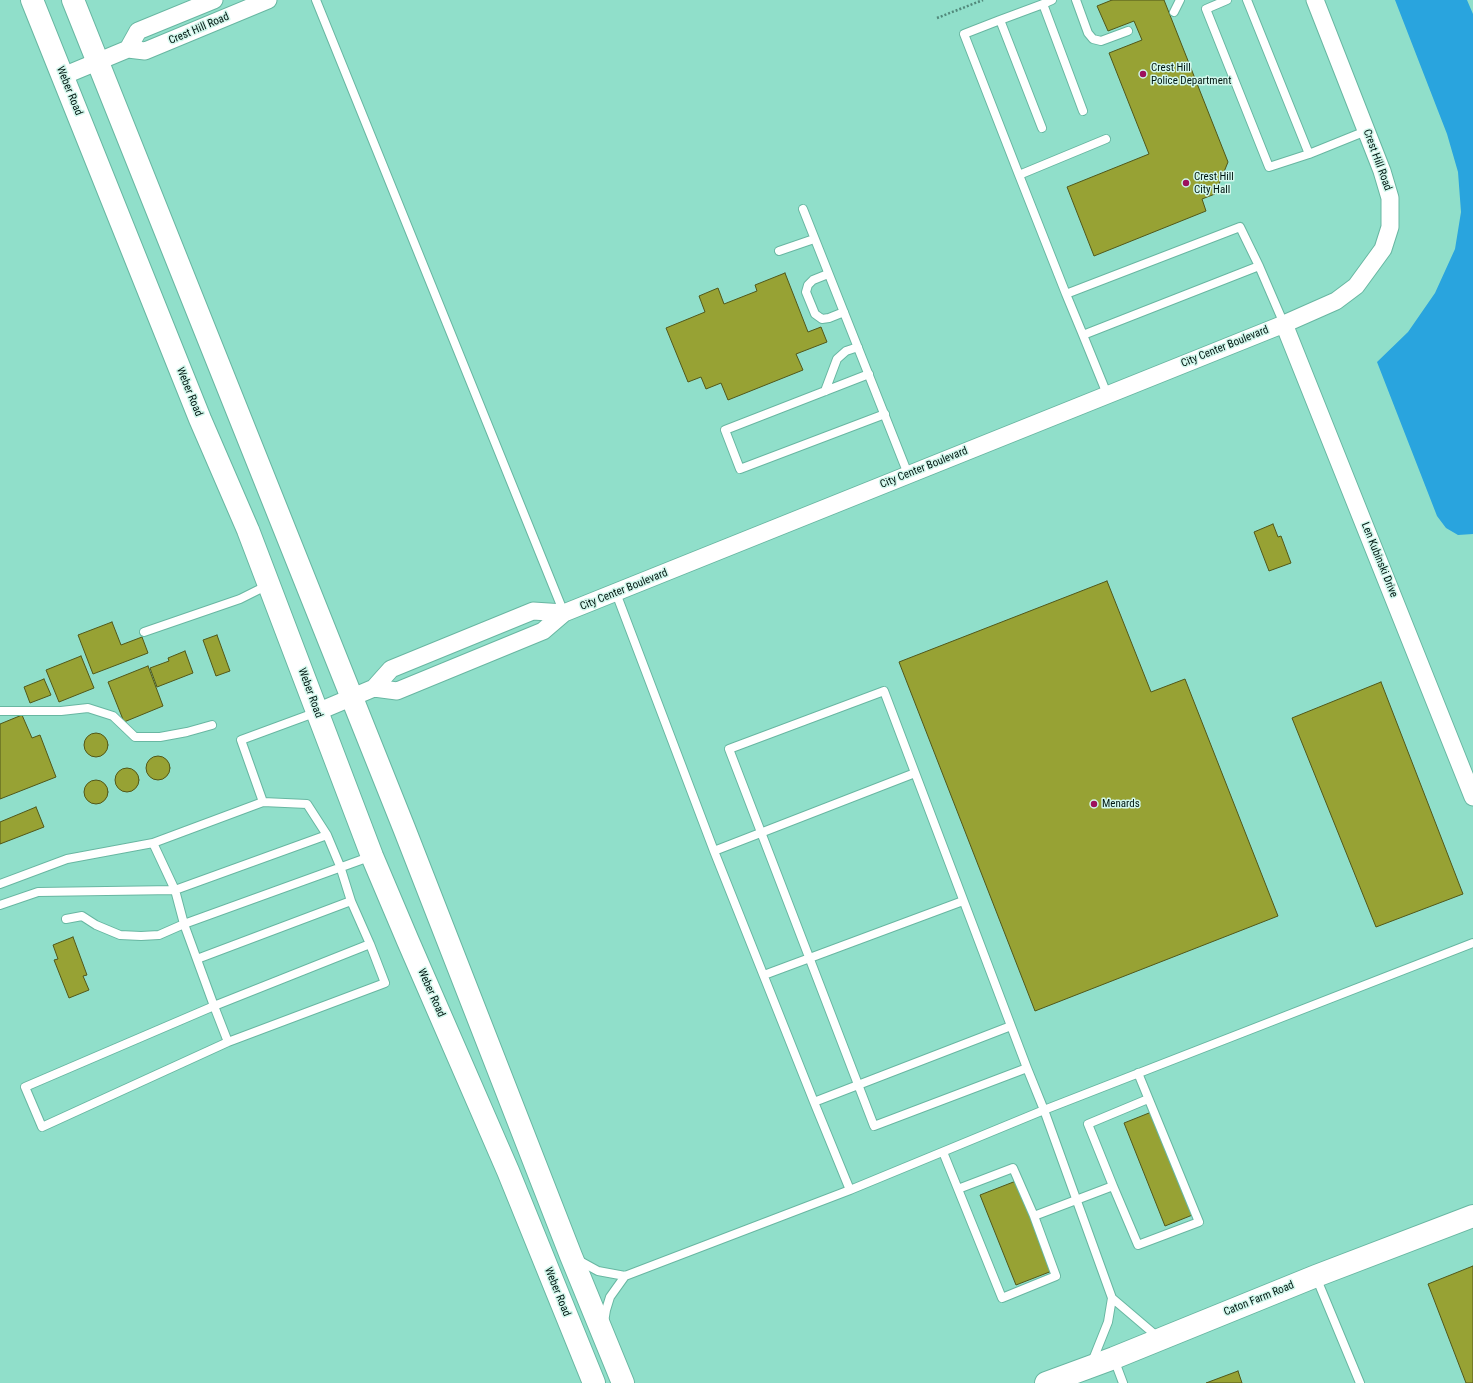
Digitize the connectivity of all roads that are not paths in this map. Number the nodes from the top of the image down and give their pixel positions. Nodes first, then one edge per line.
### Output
1 (32, 0) edge
2 (74, 0) edge
3 (214, 0) edge
4 (268, 0) edge
5 (316, 0) edge
6 (1052, 0) edge
7 (1076, 0) edge
8 (1180, 0) edge
9 (1227, 0) edge
10 (1247, 0) edge
11 (1315, 0) edge
12 (1043, 4) junction
13 (1174, 12) dead end
14 (1000, 20) junction
15 (1128, 31) dead end
16 (128, 49) junction
17 (98, 62) junction
18 (63, 76) junction
19 (1083, 111) dead end
20 (1042, 128) dead end
21 (1366, 131) junction
22 (1106, 139) dead end
23 (1309, 154) junction
24 (1019, 175) junction
25 (803, 209) dead end
26 (814, 239) junction
27 (779, 251) dead end
28 (1259, 266) junction
29 (828, 274) junction
30 (1066, 294) junction
31 (844, 312) junction
32 (1284, 324) junction
33 (1083, 335) junction
34 (858, 347) junction
35 (869, 374) junction
36 (825, 391) junction
37 (1107, 394) junction
38 (885, 414) junction
39 (908, 474) junction
40 (269, 584) junction
41 (616, 594) junction
42 (564, 613) junction
43 (144, 632) dead end
44 (374, 688) junction
45 (351, 697) junction
46 (0, 711) edge
47 (317, 712) junction
48 (212, 726) dead end
49 (915, 773) junction
50 (1473, 796) edge
51 (263, 802) junction
52 (761, 833) junction
53 (327, 835) junction
54 (152, 843) junction
55 (714, 851) junction
56 (372, 856) junction
57 (340, 866) junction
58 (0, 884) edge
59 (175, 890) junction
60 (352, 901) junction
61 (963, 901) junction
62 (0, 905) edge
63 (66, 919) dead end
64 (184, 924) junction
65 (1473, 943) edge
66 (370, 944) junction
67 (809, 958) junction
68 (197, 959) junction
69 (764, 975) junction
70 (214, 1006) junction
71 (1011, 1026) junction
72 (228, 1042) junction
73 (1027, 1068) junction
74 (1138, 1073) junction
75 (858, 1085) junction
76 (1148, 1099) junction
77 (814, 1102) junction
78 (1044, 1110) junction
79 (943, 1152) junction
80 (1113, 1186) junction
81 (958, 1189) junction
82 (850, 1190) junction
83 (1077, 1200) junction
84 (1034, 1216) junction
85 (1473, 1216) edge
86 (571, 1256) junction
87 (625, 1276) junction
88 (1316, 1276) junction
89 (1112, 1298) junction
90 (602, 1332) junction
91 (1160, 1339) junction
92 (1114, 1358) junction
93 (1090, 1366) junction
94 (594, 1383) edge
95 (623, 1383) edge
96 (1046, 1383) edge
97 (1123, 1383) edge
98 (1360, 1383) edge

1 - 18 main road, Weber Road
2 - 17 main road
3 - 16 street, Crest Hill Road
4 - 16 street, Crest Hill Road
5 - 42 lane
6 - 12 lane
7 - 15 lane
8 - 13 lane
9 - 23 lane
10 - 23 lane
11 - 21 street, Crest Hill Road
12 - 14 lane
12 - 19 lane
14 - 20 lane
14 - 24 lane
16 - 17 street, Crest Hill Road
17 - 18 street, Crest Hill Road
17 - 45 main road
18 - 40 main road, Weber Road
21 - 23 lane
21 - 32 street, Crest Hill Road
22 - 24 lane
24 - 30 lane
25 - 26 lane
26 - 27 lane
26 - 29 lane
28 - 30 lane
28 - 32 lane
28 - 33 lane
29 - 31 lane
29 - 31 lane
30 - 33 lane
31 - 34 lane
32 - 37 street, City Center Boulevard
32 - 50 street, Len Kubinski Drive
33 - 37 lane
34 - 35 lane
34 - 36 lane
35 - 36 lane
35 - 38 lane
36 - 38 lane
37 - 39 street, City Center Boulevard
38 - 39 lane
39 - 41 street, City Center Boulevard
40 - 43 lane
40 - 47 main road, Weber Road
41 - 42 street, City Center Boulevard
41 - 55 lane
42 - 44 street, City Center Boulevard
42 - 44 street, City Center Boulevard
44 - 45 street
45 - 47 street
45 - 86 main road
46 - 48 lane
47 - 51 lane
47 - 56 main road, Weber Road
49 - 52 lane
49 - 52 lane
49 - 61 lane
51 - 53 lane
51 - 54 lane
52 - 55 lane
52 - 67 lane
53 - 57 lane
53 - 59 lane
54 - 58 lane
54 - 59 lane
55 - 69 lane
56 - 57 lane
56 - 94 main road, Weber Road
57 - 60 lane
57 - 64 lane
59 - 62 lane
59 - 64 lane
60 - 66 lane
60 - 68 lane
61 - 67 lane
61 - 71 lane
63 - 64 lane
64 - 68 lane
65 - 74 lane
66 - 70 lane
66 - 72 lane
67 - 69 lane
67 - 75 lane
68 - 70 lane
69 - 77 lane
70 - 72 lane
70 - 72 lane
71 - 73 lane
71 - 75 lane
73 - 75 lane
73 - 78 lane
74 - 76 lane
74 - 78 lane
75 - 77 lane
76 - 80 lane
76 - 80 lane
77 - 82 lane
78 - 79 lane
78 - 83 lane
79 - 81 lane
79 - 82 lane
80 - 83 lane
81 - 84 lane
81 - 84 lane
82 - 87 lane
83 - 84 lane
83 - 89 lane
85 - 88 main road, Caton Farm Road
86 - 87 lane
86 - 90 main road
87 - 90 lane
88 - 91 main road, Caton Farm Road
88 - 98 lane
89 - 91 lane
89 - 93 lane
90 - 95 main road
91 - 92 main road, Caton Farm Road
92 - 93 main road, Caton Farm Road
92 - 97 lane
93 - 96 main road, Caton Farm Road

